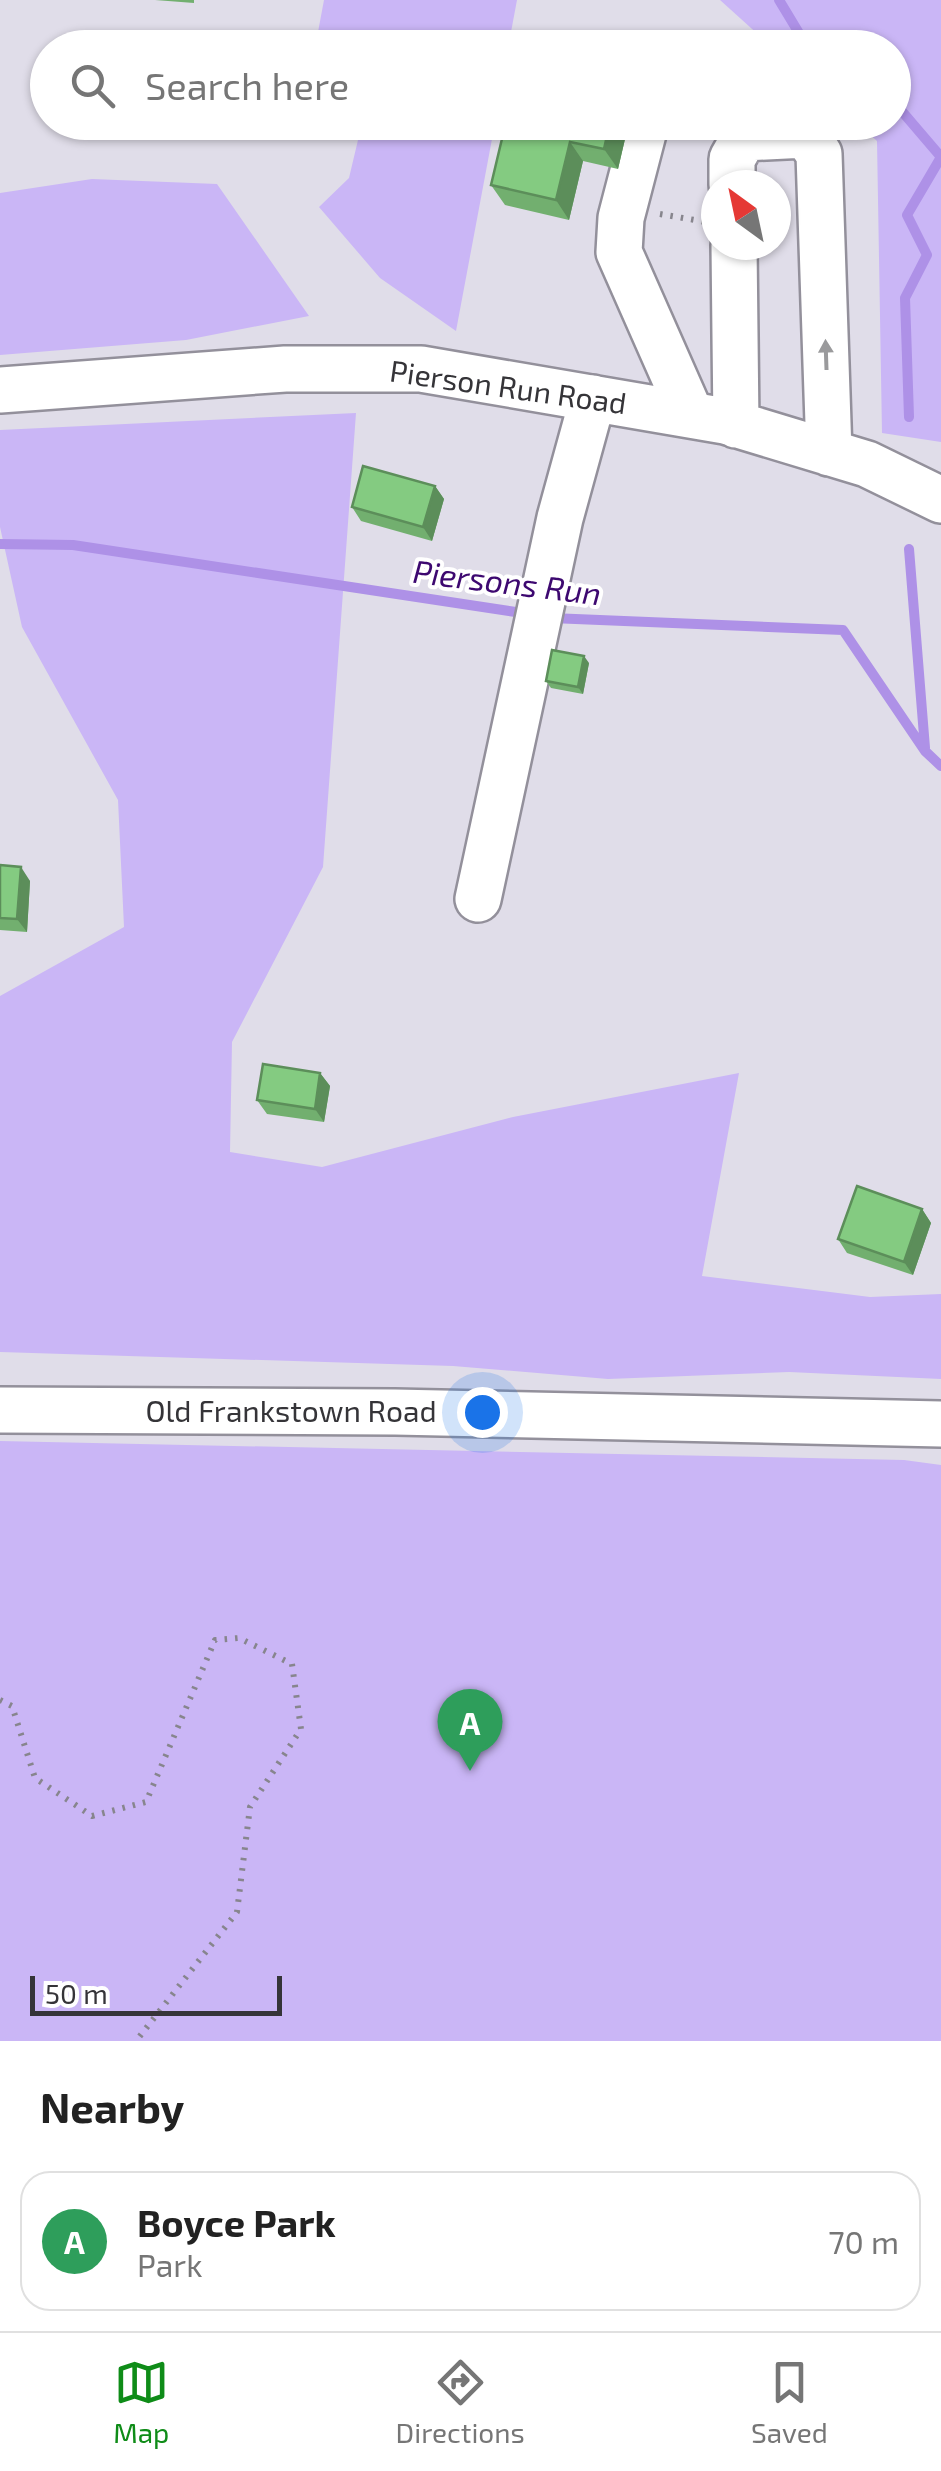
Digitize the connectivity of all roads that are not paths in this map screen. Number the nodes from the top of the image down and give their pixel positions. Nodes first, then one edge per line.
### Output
1 (641, 140) edge
2 (738, 140) edge
3 (809, 140) edge
4 (732, 170) edge
5 (734, 260) edge
6 (0, 390) edge
7 (593, 398) junction
8 (691, 415) junction
9 (736, 425) junction
10 (829, 453) junction
11 (941, 500) edge
12 (478, 899) dead end
13 (0, 1410) edge
14 (941, 1424) edge

1 - 8 street
2 - 4 street
10 -> 3 street
5 - 9 street
6 - 7 street, Pierson Run Road
7 - 8 street, Pierson Run Road
7 - 12 street
8 - 9 street, Pierson Run Road
9 - 10 street, Pierson Run Road
10 - 11 street, Pierson Run Road
13 - 14 street, Old Frankstown Road

